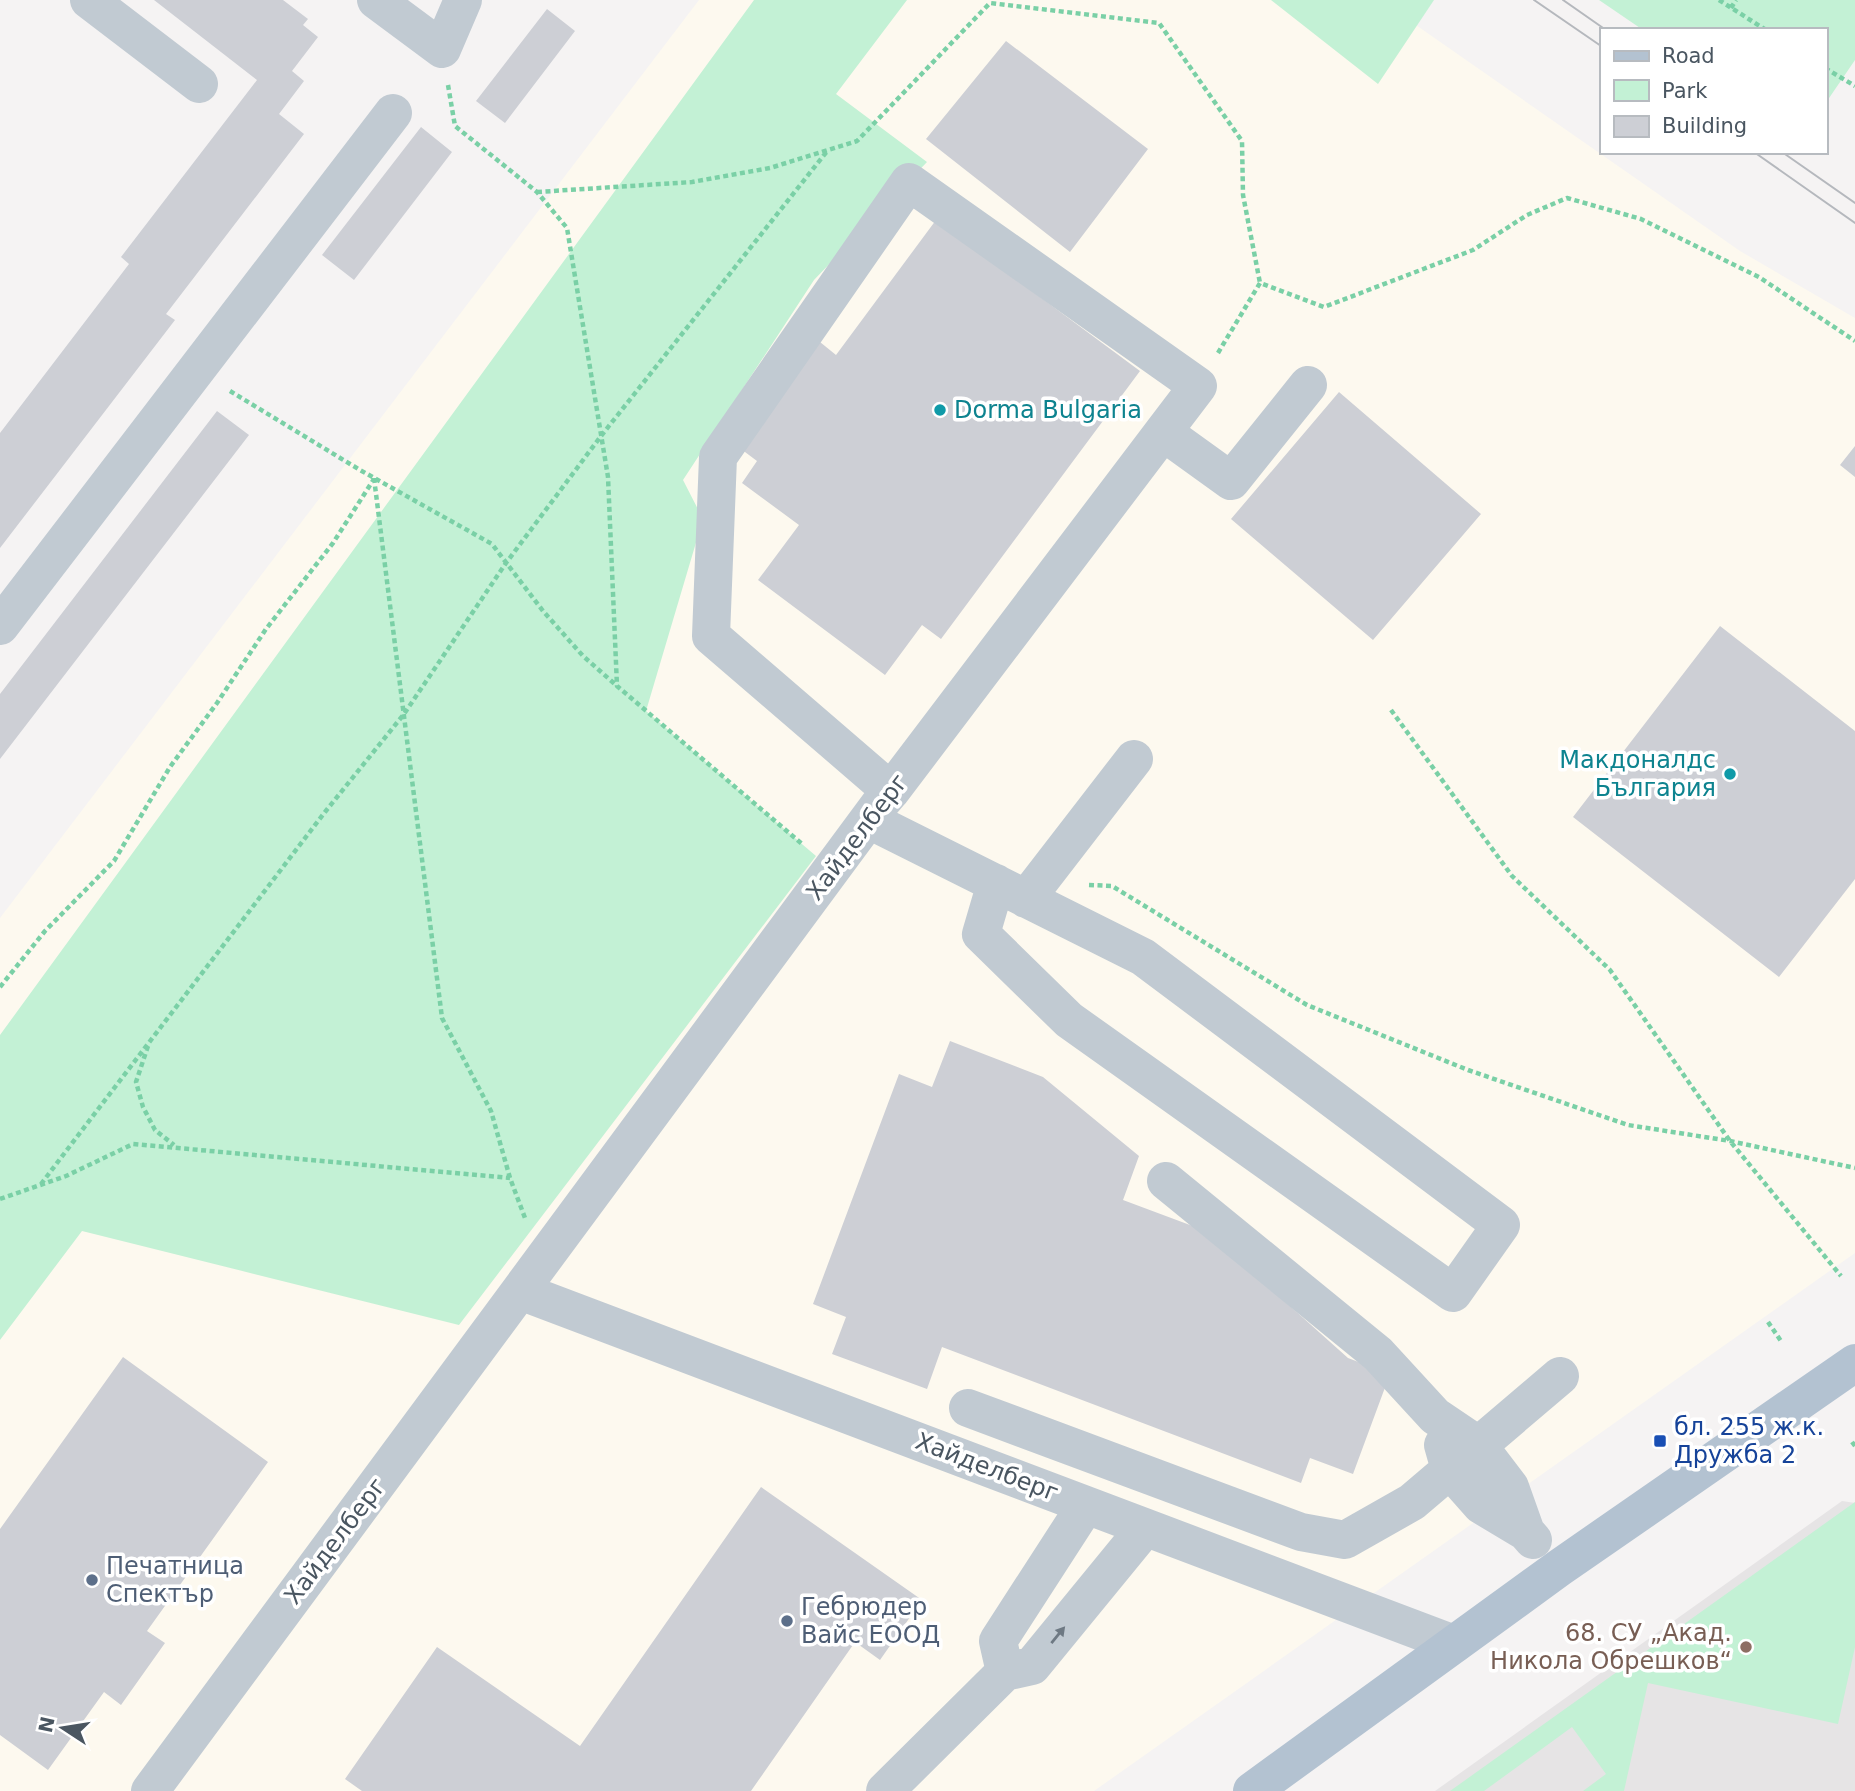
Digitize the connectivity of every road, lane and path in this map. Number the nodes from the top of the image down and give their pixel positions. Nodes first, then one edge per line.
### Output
1 (89, 0) edge
2 (376, 0) edge
3 (463, 0) edge
4 (1719, 0) edge
5 (1736, 0) edge
6 (1731, 8) junction
7 (1763, 28) edge
8 (442, 50) junction
9 (1827, 69) edge
10 (199, 84) dead end
11 (1855, 86) edge
12 (393, 113) dead end
13 (828, 150) junction
14 (537, 192) junction
15 (1261, 283) junction
16 (1855, 341) edge
17 (196, 370) junction
18 (1198, 386) junction
19 (1308, 386) dead end
20 (1163, 432) junction
21 (601, 436) junction
22 (374, 478) junction
23 (506, 563) junction
24 (0, 626) edge
25 (617, 686) junction
26 (1391, 710) dead end
27 (404, 714) junction
28 (1134, 759) dead end
29 (880, 805) junction
30 (832, 870) junction
31 (1020, 888) junction
32 (0, 987) edge
33 (150, 1042) junction
34 (1730, 1141) junction
35 (175, 1146) junction
36 (1855, 1168) edge
37 (510, 1178) junction
38 (1166, 1181) dead end
39 (41, 1184) junction
40 (0, 1199) edge
41 (526, 1219) dead end
42 (1841, 1276) dead end
43 (520, 1291) junction
44 (1768, 1322) dead end
45 (1781, 1341) dead end
46 (1855, 1363) edge
47 (1560, 1376) dead end
48 (968, 1408) dead end
49 (1435, 1416) junction
50 (1478, 1446) junction
51 (1450, 1470) junction
52 (1086, 1505) junction
53 (1146, 1528) junction
54 (1526, 1532) junction
55 (1559, 1568) junction
56 (1454, 1644) junction
57 (1005, 1672) junction
58 (150, 1791) edge
59 (885, 1791) edge
60 (1252, 1791) edge

1 - 10 street
2 - 8 street
3 - 8 street
4 - 6 path
5 - 6 path
6 - 7 path
8 - 14 path
9 - 11 path
12 - 17 street
13 - 14 path
13 - 15 path
13 - 21 path
14 - 21 path
15 - 16 path
15 - 18 path
17 - 22 path
17 - 24 street
18 - 20 street, Хайделберг
18 - 29 street
19 - 20 street
20 - 29 street, Хайделберг
21 - 23 path
21 - 25 path
22 - 23 path
22 - 27 path
22 - 32 path
23 - 25 path
23 - 27 path
25 - 30 path
26 - 34 path
27 - 33 path
27 - 37 path
28 - 31 street
29 - 30 street, Хайделберг
29 - 31 street
30 - 43 street, Хайделберг
31 - 31 street
31 - 34 path
33 - 35 path
33 - 39 path
34 - 36 path
34 - 42 path
35 - 37 path
35 - 39 path
37 - 41 path
38 - 49 street
39 - 40 path
43 - 52 street, Хайделберг
43 - 58 street, Хайделберг
44 - 45 path
46 - 55 main road
47 - 50 street
48 - 51 street
49 - 50 street
49 - 51 street
50 - 51 street
50 - 54 street
51 - 54 street
52 - 53 street, Хайделберг
52 - 57 street
53 - 56 street, Хайделберг
57 -> 53 street
54 - 55 street
55 - 56 main road
56 - 60 main road
57 - 59 street

